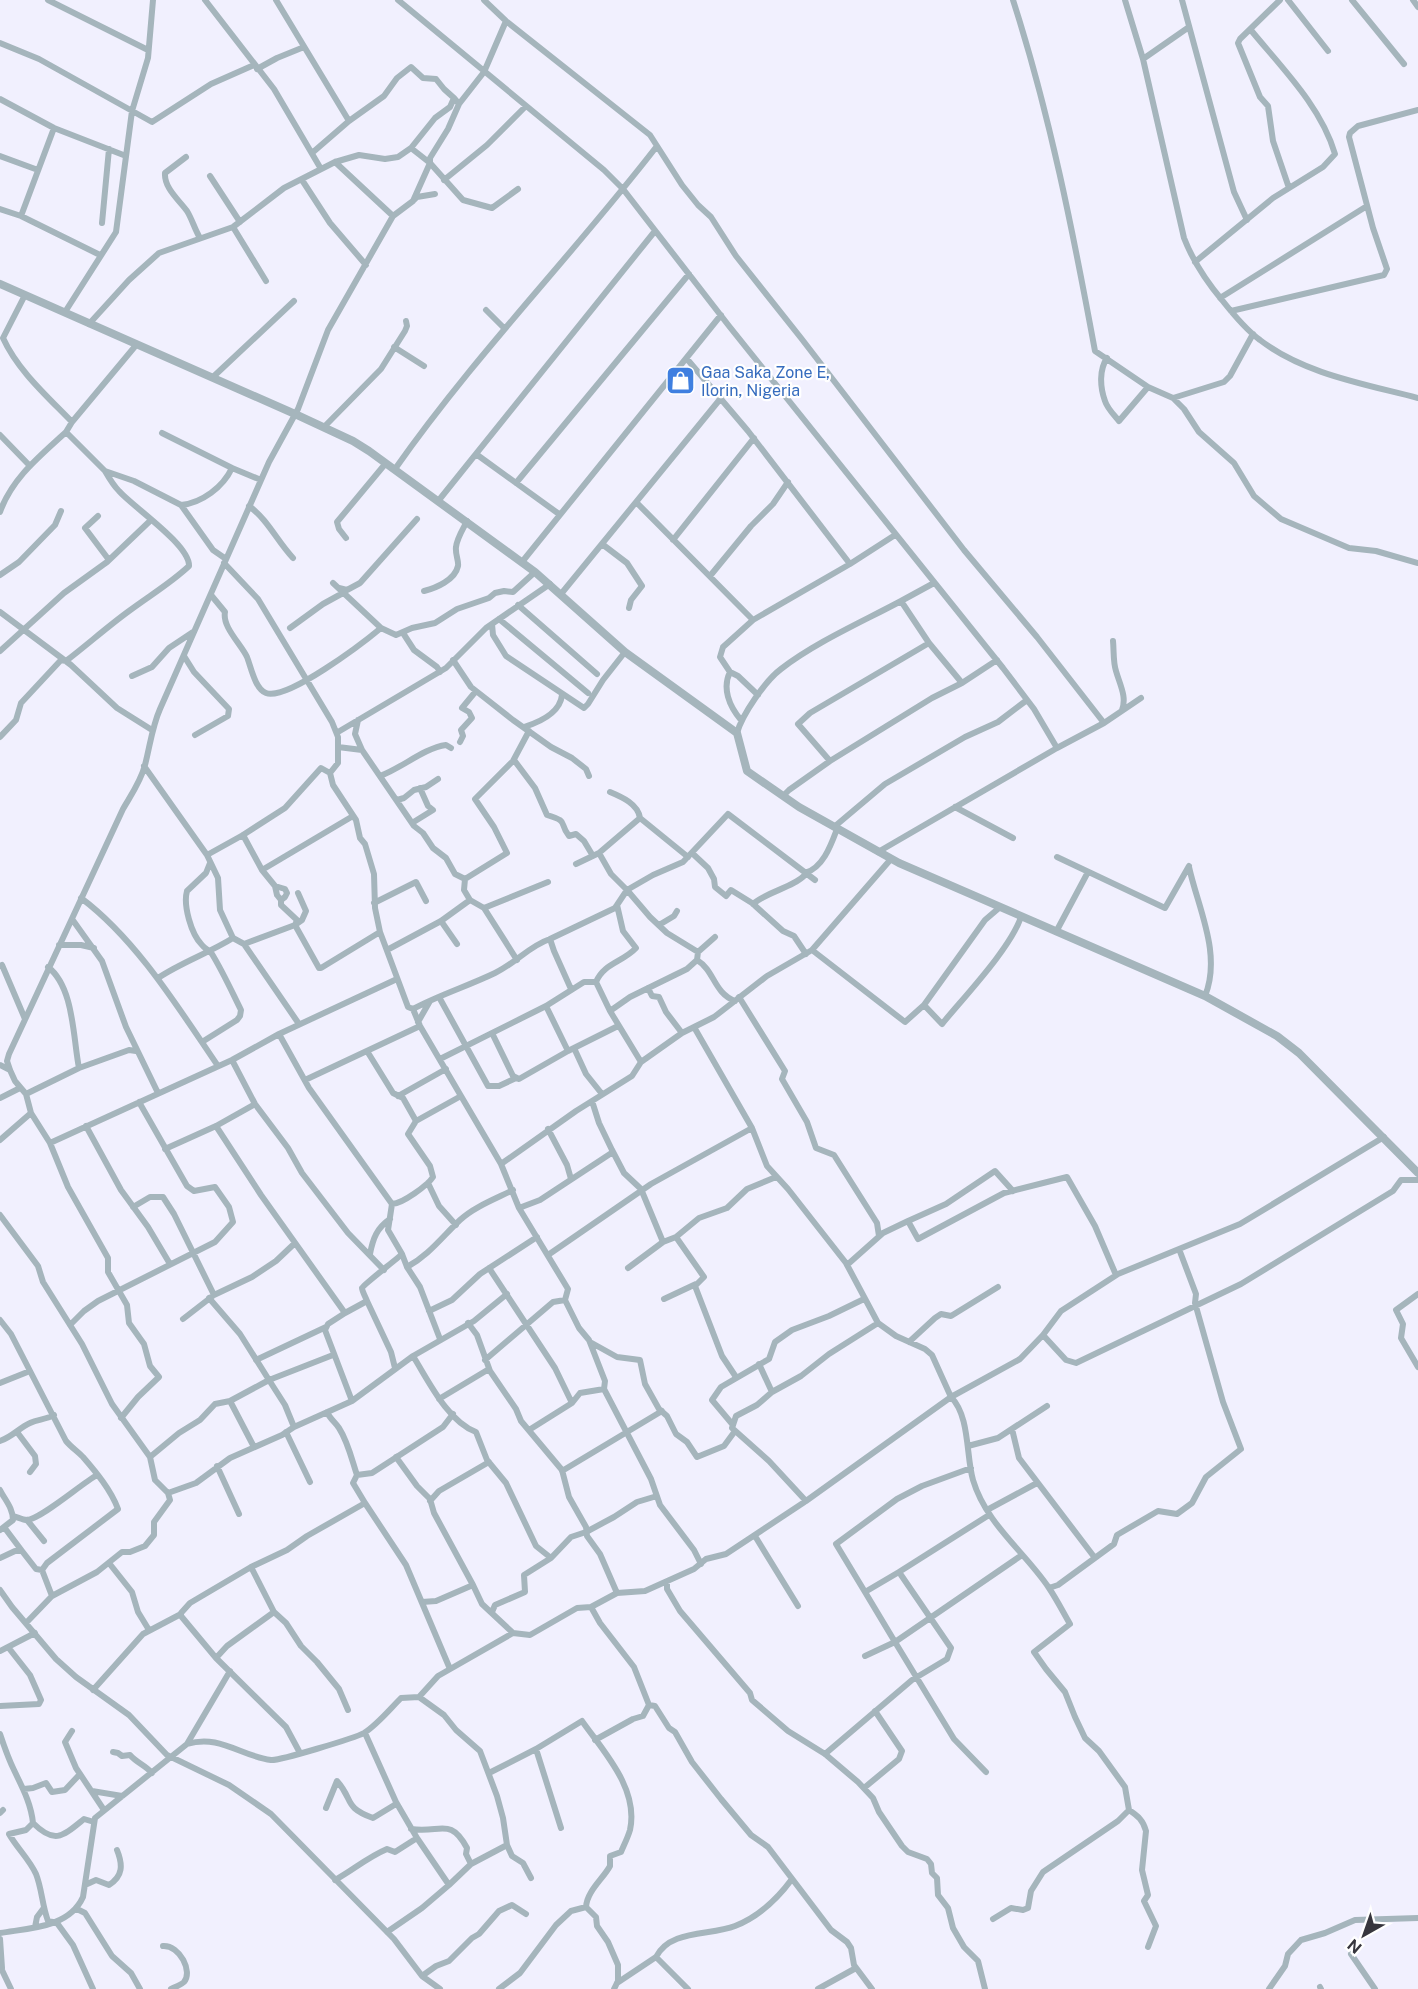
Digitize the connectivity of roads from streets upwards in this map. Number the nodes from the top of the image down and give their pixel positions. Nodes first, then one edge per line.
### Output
1 (48, 0) edge
2 (153, 0) edge
3 (205, 0) edge
4 (276, 0) edge
5 (398, 0) edge
6 (484, 0) edge
7 (1012, 0) edge
8 (1125, 0) edge
9 (1182, 0) edge
10 (1280, 0) edge
11 (1288, 0) edge
12 (1352, 0) edge
13 (1413, 0) edge
14 (1418, 7) edge
15 (506, 21) junction
16 (1189, 27) junction
17 (1250, 29) junction
18 (0, 43) edge
19 (304, 47) junction
20 (147, 50) junction
21 (1328, 51) dead end
22 (1143, 59) junction
23 (1404, 64) dead end
24 (255, 67) junction
25 (484, 72) junction
26 (454, 98) junction
27 (0, 99) edge
28 (459, 104) junction
29 (525, 106) junction
30 (1418, 110) edge
31 (132, 111) junction
32 (349, 121) junction
33 (54, 128) junction
34 (657, 146) junction
35 (411, 148) junction
36 (109, 149) junction
37 (312, 153) junction
38 (0, 156) edge
39 (126, 156) junction
40 (186, 157) dead end
41 (335, 162) junction
42 (430, 163) junction
43 (321, 169) junction
44 (38, 170) junction
45 (210, 176) dead end
46 (302, 180) junction
47 (444, 180) junction
48 (1289, 188) junction
49 (518, 189) dead end
50 (623, 189) junction
51 (435, 194) dead end
52 (413, 201) junction
53 (1368, 206) junction
54 (0, 209) edge
55 (21, 216) junction
56 (393, 216) junction
57 (1247, 220) junction
58 (240, 222) junction
59 (102, 223) dead end
60 (233, 227) junction
61 (655, 231) junction
62 (200, 238) junction
63 (100, 255) junction
64 (1195, 262) junction
65 (366, 265) junction
66 (689, 274) junction
67 (266, 281) dead end
68 (0, 284) edge
69 (25, 295) junction
70 (1220, 298) junction
71 (294, 301) dead end
72 (486, 310) dead end
73 (1231, 311) junction
74 (65, 312) junction
75 (721, 315) junction
76 (406, 321) dead end
77 (90, 324) junction
78 (504, 328) junction
79 (1253, 334) junction
80 (137, 344) junction
81 (394, 347) junction
82 (1107, 358) junction
83 (687, 359) junction
84 (424, 366) dead end
85 (213, 378) junction
86 (1148, 387) junction
87 (1173, 398) junction
88 (1418, 398) edge
89 (721, 399) junction
90 (295, 414) junction
91 (72, 422) junction
92 (324, 427) junction
93 (66, 432) junction
94 (162, 433) dead end
95 (0, 435) edge
96 (754, 438) junction
97 (476, 454) junction
98 (386, 463) junction
99 (30, 466) junction
100 (232, 468) junction
101 (395, 469) junction
102 (105, 471) junction
103 (261, 480) junction
104 (788, 482) junction
105 (516, 483) junction
106 (439, 500) junction
107 (637, 503) junction
108 (182, 505) junction
109 (249, 506) junction
110 (61, 511) dead end
111 (0, 512) edge
112 (559, 514) junction
113 (99, 516) dead end
114 (417, 519) dead end
115 (152, 520) junction
116 (467, 521) junction
117 (895, 535) junction
118 (346, 537) dead end
119 (673, 540) junction
120 (602, 544) junction
121 (293, 558) dead end
122 (109, 560) junction
123 (225, 561) junction
124 (522, 562) junction
125 (1418, 563) edge
126 (850, 564) junction
127 (535, 572) junction
128 (0, 575) edge
129 (710, 576) junction
130 (934, 583) junction
131 (550, 584) junction
132 (338, 588) junction
133 (424, 591) dead end
134 (561, 594) junction
135 (211, 595) junction
136 (901, 601) junction
137 (518, 605) junction
138 (629, 608) dead end
139 (0, 612) edge
140 (498, 619) junction
141 (753, 620) junction
142 (492, 624) junction
143 (290, 628) dead end
144 (381, 628) junction
145 (24, 630) junction
146 (196, 630) junction
147 (403, 633) junction
148 (1113, 641) dead end
149 (929, 643) junction
150 (0, 651) edge
151 (625, 652) junction
152 (184, 656) junction
153 (453, 660) junction
154 (997, 660) junction
155 (66, 661) junction
156 (440, 672) junction
157 (730, 672) junction
158 (597, 674) dead end
159 (132, 676) dead end
160 (307, 680) junction
161 (962, 683) junction
162 (476, 691) junction
163 (588, 693) dead end
164 (562, 695) junction
165 (758, 695) junction
166 (1142, 698) dead end
167 (1027, 700) junction
168 (1122, 711) junction
169 (358, 720) junction
170 (741, 720) junction
171 (1104, 723) junction
172 (152, 729) junction
173 (526, 729) junction
174 (338, 732) junction
175 (737, 733) junction
176 (195, 735) dead end
177 (0, 737) edge
178 (460, 742) dead end
179 (338, 747) junction
180 (451, 748) dead end
181 (1058, 748) junction
182 (362, 750) junction
183 (514, 760) junction
184 (830, 761) junction
185 (144, 766) junction
186 (330, 773) junction
187 (380, 776) junction
188 (589, 776) dead end
189 (438, 778) dead end
190 (420, 788) junction
191 (610, 792) dead end
192 (783, 796) junction
193 (397, 800) junction
194 (955, 807) junction
195 (353, 816) junction
196 (640, 818) junction
197 (412, 823) junction
198 (835, 828) junction
199 (243, 835) junction
200 (1013, 838) dead end
201 (878, 852) junction
202 (207, 855) junction
203 (596, 855) junction
204 (690, 855) junction
205 (1057, 857) dead end
206 (891, 859) junction
207 (210, 863) junction
208 (576, 864) dead end
209 (262, 870) junction
210 (1088, 872) junction
211 (805, 873) junction
212 (465, 879) junction
213 (815, 880) dead end
214 (548, 882) dead end
215 (627, 890) junction
216 (298, 893) dead end
217 (81, 898) junction
218 (470, 900) junction
219 (426, 901) dead end
220 (374, 903) junction
221 (753, 904) junction
222 (617, 905) junction
223 (484, 908) junction
224 (999, 908) junction
225 (677, 911) dead end
226 (1021, 917) junction
227 (72, 919) junction
228 (441, 921) junction
229 (295, 925) junction
230 (659, 926) junction
231 (1056, 932) junction
232 (380, 933) junction
233 (715, 937) dead end
234 (233, 939) junction
235 (550, 939) junction
236 (244, 944) junction
237 (457, 944) dead end
238 (59, 945) junction
239 (94, 948) junction
240 (387, 950) junction
241 (211, 951) junction
242 (698, 952) junction
243 (809, 952) junction
244 (517, 960) junction
245 (697, 960) junction
246 (1, 964) edge
247 (48, 968) junction
248 (158, 978) junction
249 (397, 978) junction
250 (596, 982) junction
251 (648, 988) junction
252 (572, 989) junction
253 (1205, 996) junction
254 (439, 997) junction
255 (737, 999) junction
256 (430, 1000) junction
257 (924, 1005) junction
258 (546, 1006) junction
259 (413, 1010) junction
260 (610, 1011) junction
261 (25, 1019) junction
262 (299, 1024) junction
263 (419, 1024) junction
264 (618, 1026) junction
265 (694, 1027) junction
266 (279, 1034) junction
267 (492, 1034) junction
268 (682, 1034) junction
269 (202, 1042) junction
270 (466, 1046) junction
271 (571, 1049) junction
272 (367, 1050) junction
273 (136, 1051) junction
274 (440, 1059) junction
275 (232, 1060) junction
276 (641, 1062) junction
277 (0, 1065) edge
278 (218, 1066) junction
279 (79, 1068) junction
280 (446, 1069) junction
281 (10, 1070) junction
282 (516, 1078) junction
283 (305, 1080) junction
284 (20, 1088) junction
285 (158, 1093) junction
286 (26, 1094) junction
287 (602, 1094) junction
288 (398, 1096) junction
289 (461, 1096) junction
290 (0, 1098) edge
291 (592, 1101) junction
292 (139, 1102) junction
293 (255, 1104) junction
294 (31, 1113) junction
295 (416, 1121) junction
296 (86, 1126) junction
297 (216, 1126) junction
298 (752, 1128) junction
299 (548, 1130) junction
300 (1384, 1137) junction
301 (0, 1140) edge
302 (50, 1143) junction
303 (165, 1149) junction
304 (613, 1152) junction
305 (501, 1164) junction
306 (1418, 1173) edge
307 (776, 1177) junction
308 (571, 1179) junction
309 (1418, 1180) edge
310 (428, 1183) junction
311 (513, 1190) junction
312 (641, 1191) junction
313 (1013, 1191) junction
314 (392, 1204) junction
315 (133, 1206) junction
316 (519, 1208) junction
317 (0, 1215) edge
318 (390, 1219) junction
319 (908, 1221) junction
320 (456, 1224) junction
321 (879, 1236) junction
322 (537, 1237) junction
323 (676, 1237) junction
324 (663, 1242) junction
325 (296, 1243) junction
326 (1179, 1249) junction
327 (192, 1252) junction
328 (370, 1254) junction
329 (402, 1254) junction
330 (548, 1255) junction
331 (170, 1264) junction
332 (847, 1265) junction
333 (407, 1267) junction
334 (489, 1268) junction
335 (628, 1268) dead end
336 (384, 1270) junction
337 (1116, 1275) junction
338 (697, 1284) junction
339 (998, 1287) dead end
340 (118, 1291) junction
341 (507, 1294) junction
342 (1418, 1294) edge
343 (212, 1297) junction
344 (664, 1299) dead end
345 (864, 1299) junction
346 (565, 1300) junction
347 (367, 1301) junction
348 (1196, 1305) junction
349 (429, 1311) junction
350 (345, 1313) junction
351 (183, 1318) dead end
352 (0, 1320) edge
353 (468, 1323) junction
354 (878, 1323) junction
355 (526, 1324) junction
356 (70, 1325) junction
357 (326, 1327) junction
358 (1043, 1335) junction
359 (440, 1339) junction
360 (590, 1341) junction
361 (909, 1342) junction
362 (333, 1355) junction
363 (413, 1356) junction
364 (256, 1360) junction
365 (485, 1360) junction
366 (759, 1364) junction
367 (1418, 1367) edge
368 (395, 1368) junction
369 (489, 1369) junction
370 (30, 1371) junction
371 (736, 1377) junction
372 (269, 1380) junction
373 (0, 1383) edge
374 (604, 1389) junction
375 (772, 1392) junction
376 (951, 1397) junction
377 (439, 1399) junction
378 (230, 1401) junction
379 (352, 1401) junction
380 (572, 1403) junction
381 (1047, 1406) dead end
382 (662, 1411) junction
383 (327, 1412) junction
384 (453, 1414) junction
385 (54, 1415) junction
386 (122, 1418) junction
387 (294, 1427) junction
388 (734, 1428) junction
389 (1012, 1429) junction
390 (529, 1430) junction
391 (17, 1432) junction
392 (286, 1432) junction
393 (625, 1432) junction
394 (0, 1441) edge
395 (968, 1446) junction
396 (254, 1447) junction
397 (150, 1457) junction
398 (396, 1457) junction
399 (489, 1462) junction
400 (217, 1466) junction
401 (971, 1468) junction
402 (562, 1471) junction
403 (30, 1472) dead end
404 (97, 1475) junction
405 (357, 1475) junction
406 (310, 1482) dead end
407 (1037, 1483) junction
408 (0, 1490) edge
409 (168, 1493) junction
410 (657, 1496) junction
411 (430, 1501) junction
412 (806, 1501) junction
413 (365, 1503) junction
414 (988, 1512) junction
415 (239, 1514) dead end
416 (13, 1516) junction
417 (27, 1520) junction
418 (2, 1528) edge
419 (586, 1532) junction
420 (755, 1536) junction
421 (44, 1541) dead end
422 (22, 1551) junction
423 (1022, 1555) junction
424 (0, 1558) edge
425 (550, 1558) junction
426 (1095, 1558) junction
427 (109, 1563) junction
428 (701, 1564) junction
429 (251, 1567) junction
430 (42, 1570) junction
431 (899, 1572) junction
432 (667, 1582) junction
433 (472, 1585) junction
434 (1049, 1587) junction
435 (0, 1590) edge
436 (865, 1592) junction
437 (617, 1593) junction
438 (52, 1596) junction
439 (422, 1602) junction
440 (798, 1606) dead end
441 (591, 1607) junction
442 (274, 1612) junction
443 (492, 1612) junction
444 (181, 1614) junction
445 (931, 1617) junction
446 (26, 1623) junction
447 (149, 1630) junction
448 (35, 1633) junction
449 (513, 1633) junction
450 (895, 1642) junction
451 (8, 1647) junction
452 (0, 1651) edge
453 (865, 1656) dead end
454 (216, 1658) junction
455 (450, 1669) junction
456 (230, 1671) junction
457 (917, 1677) junction
458 (93, 1690) junction
459 (419, 1697) junction
460 (649, 1705) junction
461 (0, 1706) edge
462 (348, 1710) dead end
463 (875, 1711) junction
464 (72, 1731) dead end
465 (365, 1732) junction
466 (0, 1734) edge
467 (595, 1740) junction
468 (187, 1744) junction
469 (536, 1749) junction
470 (113, 1752) dead end
471 (300, 1753) junction
472 (825, 1754) junction
473 (171, 1758) junction
474 (986, 1772) dead end
475 (152, 1773) junction
476 (489, 1773) junction
477 (80, 1774) junction
478 (864, 1788) junction
479 (24, 1789) junction
480 (92, 1791) junction
481 (122, 1796) junction
482 (396, 1804) junction
483 (326, 1808) dead end
484 (104, 1810) junction
485 (1129, 1810) junction
486 (94, 1822) junction
487 (33, 1823) junction
488 (561, 1828) dead end
489 (411, 1829) junction
490 (9, 1834) junction
491 (0, 1835) edge
492 (417, 1838) junction
493 (507, 1845) junction
494 (117, 1850) dead end
495 (471, 1864) junction
496 (531, 1878) dead end
497 (792, 1879) junction
498 (335, 1880) junction
499 (449, 1885) junction
500 (85, 1886) junction
501 (586, 1906) junction
502 (77, 1909) junction
503 (44, 1910) junction
504 (526, 1914) dead end
505 (1418, 1917) edge
506 (993, 1919) dead end
507 (57, 1923) junction
508 (35, 1927) junction
509 (387, 1932) junction
510 (0, 1934) edge
511 (0, 1939) edge
512 (164, 1946) dead end
513 (1148, 1947) dead end
514 (1351, 1954) dead end
515 (656, 1957) junction
516 (1, 1968) edge
517 (856, 1968) junction
518 (422, 1976) junction
519 (185, 1986) edge
520 (616, 1986) edge
521 (11, 1989) edge
522 (93, 1989) edge
523 (140, 1989) edge
524 (171, 1989) edge
525 (440, 1989) edge
526 (499, 1989) edge
527 (688, 1989) edge
528 (818, 1989) edge
529 (872, 1989) edge
530 (985, 1989) edge
531 (1269, 1989) edge
532 (1376, 1989) edge

1 - 20 street
2 - 20 street
3 - 24 street
4 - 19 street
5 - 25 street
6 - 15 street
7 - 82 street
8 - 22 street
9 - 16 street
10 - 17 street
11 - 21 street
12 - 23 street
13 - 14 street
15 - 25 street
15 - 34 street
16 - 22 street
16 - 57 street
17 - 48 street
17 - 48 street
18 - 31 street
19 - 24 street
19 - 32 street
20 - 31 street
22 - 64 street
24 - 31 street
24 - 37 street
25 - 28 street
25 - 29 street
26 - 28 street
26 - 32 street
26 - 35 street
27 - 33 street
28 - 42 street
29 - 47 street
29 - 50 street
30 - 53 street
31 - 39 street
32 - 37 street
33 - 36 street
33 - 44 street
34 - 50 street
34 - 171 street
35 - 41 street
35 - 42 street
36 - 39 street
36 - 59 street
37 - 43 street
38 - 44 street
39 - 63 street
40 - 62 street
41 - 43 street
41 - 56 street
42 - 47 street
42 - 52 street
43 - 46 street
44 - 55 street
45 - 58 street
46 - 58 street
46 - 65 street
47 - 49 street
48 - 57 street
50 - 61 street
50 - 78 street
51 - 52 street
52 - 56 street
53 - 70 street
53 - 73 street
54 - 55 street
55 - 63 street
56 - 65 street
57 - 64 street
58 - 60 street
60 - 62 street
60 - 67 street
61 - 66 street
61 - 97 street
62 - 77 street
63 - 74 street
64 - 70 street
65 - 90 street
66 - 75 street
66 - 105 street
68 - 69 street
69 - 74 street
69 - 91 street
70 - 73 street
71 - 85 street
72 - 78 street
73 - 79 street
74 - 77 street
75 - 83 street
75 - 117 street
76 - 81 street
77 - 80 street
78 - 101 street
79 - 87 street
79 - 88 street
80 - 85 street
80 - 91 street
81 - 84 street
81 - 92 street
82 - 86 street
82 - 86 street
83 - 89 street
83 - 112 street
85 - 90 street
86 - 87 street
87 - 125 street
89 - 96 street
89 - 107 street
90 - 92 street
90 - 103 street
91 - 93 street
92 - 98 street
93 - 99 street
93 - 102 street
94 - 100 street
95 - 99 street
96 - 104 street
96 - 119 street
97 - 105 street
97 - 106 street
98 - 101 street
98 - 118 street
99 - 111 street
100 - 103 street
100 - 108 street
101 - 106 street
102 - 108 street
102 - 115 street
103 - 109 street
104 - 126 street
104 - 129 street
105 - 112 street
106 - 116 street
107 - 119 street
107 - 120 street
108 - 123 street
109 - 121 street
109 - 123 street
110 - 128 street
112 - 124 street
113 - 122 street
114 - 132 street
115 - 122 street
115 - 155 street
116 - 124 street
116 - 133 street
117 - 126 street
117 - 130 street
119 - 129 street
120 - 134 street
120 - 138 street
122 - 145 street
123 - 135 street
123 - 160 street
124 - 127 street
126 - 141 street
127 - 131 street
127 - 147 street
129 - 141 street
130 - 136 street
130 - 154 street
131 - 134 street
131 - 137 street
132 - 143 street
132 - 144 street
134 - 151 street
135 - 146 street
135 - 160 street
136 - 149 street
136 - 165 street
137 - 140 street
137 - 158 street
139 - 145 street
140 - 142 street
140 - 163 street
141 - 157 street
142 - 153 street
142 - 164 street
144 - 147 street
144 - 160 street
145 - 150 street
145 - 155 street
146 - 152 street
146 - 159 street
147 - 156 street
148 - 168 street
149 - 161 street
149 - 184 street
151 - 164 street
151 - 175 street
152 - 172 street
152 - 176 street
153 - 156 street
153 - 162 street
154 - 161 street
154 - 167 street
155 - 172 street
155 - 177 street
156 - 169 street
157 - 165 street
157 - 170 street
160 - 174 street
161 - 184 street
162 - 173 street
162 - 178 street
164 - 173 street
165 - 170 street
166 - 168 street
167 - 181 street
167 - 198 street
168 - 171 street
169 - 174 street
169 - 182 street
170 - 175 street
171 - 181 street
172 - 185 street
173 - 183 street
173 - 188 street
174 - 179 street
175 - 192 street
179 - 182 street
179 - 186 street
180 - 187 street
181 - 194 street
182 - 187 street
183 - 203 street
183 - 212 street
184 - 192 street
185 - 202 street
185 - 217 street
186 - 195 street
186 - 199 street
187 - 193 street
189 - 190 street
190 - 193 street
190 - 197 street
191 - 196 street
192 - 198 street
193 - 197 street
194 - 200 street
194 - 201 street
195 - 209 street
195 - 220 street
196 - 203 street
196 - 204 street
197 - 212 street
198 - 201 street
198 - 211 street
199 - 202 street
199 - 209 street
201 - 206 street
202 - 207 street
203 - 208 street
203 - 215 street
204 - 211 street
204 - 215 street
204 - 221 street
205 - 210 street
206 - 224 street
206 - 243 street
207 - 234 street
207 - 241 street
209 - 229 street
210 - 231 street
210 - 253 street
211 - 213 street
211 - 221 street
212 - 218 street
214 - 223 street
215 - 222 street
215 - 230 street
216 - 229 street
217 - 227 street
217 - 248 street
218 - 223 street
218 - 228 street
219 - 220 street
220 - 232 street
221 - 243 street
222 - 235 street
222 - 250 street
223 - 244 street
224 - 226 street
224 - 257 street
225 - 230 street
226 - 231 street
226 - 257 street
227 - 238 street
227 - 239 street
228 - 237 street
228 - 240 street
229 - 232 street
229 - 236 street
230 - 242 street
231 - 253 street
232 - 240 street
233 - 242 street
234 - 236 street
234 - 241 street
235 - 244 street
235 - 252 street
236 - 262 street
238 - 239 street
238 - 247 street
239 - 273 street
240 - 249 street
241 - 248 street
241 - 269 street
242 - 245 street
243 - 255 street
243 - 257 street
244 - 254 street
245 - 251 street
245 - 255 street
246 - 261 street
247 - 261 street
247 - 279 street
248 - 269 street
249 - 259 street
249 - 262 street
250 - 252 street
250 - 260 street
251 - 260 street
251 - 268 street
252 - 258 street
253 - 300 street
254 - 256 street
254 - 270 street
255 - 265 street
255 - 321 street
256 - 259 street
256 - 263 street
258 - 267 street
258 - 271 street
259 - 263 street
260 - 264 street
261 - 281 street
262 - 266 street
263 - 272 street
263 - 274 street
264 - 271 street
264 - 276 street
265 - 268 street
265 - 298 street
266 - 275 street
266 - 283 street
267 - 270 street
267 - 282 street
268 - 276 street
269 - 278 street
270 - 274 street
270 - 282 street
271 - 282 street
271 - 287 street
272 - 283 street
272 - 288 street
273 - 279 street
273 - 285 street
274 - 280 street
275 - 278 street
275 - 293 street
276 - 287 street
277 - 281 street
278 - 285 street
279 - 286 street
280 - 288 street
280 - 289 street
281 - 284 street
283 - 314 street
284 - 286 street
284 - 290 street
285 - 292 street
286 - 294 street
287 - 291 street
288 - 295 street
289 - 295 street
289 - 305 street
291 - 299 street
291 - 304 street
292 - 296 street
292 - 303 street
293 - 297 street
293 - 328 street
294 - 301 street
294 - 302 street
295 - 310 street
296 - 302 street
296 - 315 street
297 - 303 street
297 - 325 street
298 - 307 street
298 - 312 street
299 - 305 street
299 - 308 street
300 - 306 street
300 - 326 street
302 - 340 street
303 - 327 street
304 - 308 street
304 - 312 street
305 - 311 street
307 - 323 street
307 - 332 street
308 - 316 street
309 - 348 street
310 - 314 street
310 - 320 street
311 - 316 street
311 - 320 street
312 - 324 street
312 - 330 street
313 - 319 street
313 - 319 street
313 - 337 street
314 - 318 street
315 - 327 street
315 - 331 street
316 - 322 street
317 - 356 street
318 - 328 street
318 - 329 street
319 - 321 street
320 - 333 street
321 - 332 street
322 - 330 street
322 - 334 street
323 - 324 street
323 - 338 street
324 - 335 street
325 - 343 street
325 - 350 street
326 - 337 street
326 - 348 street
327 - 331 street
327 - 343 street
328 - 336 street
329 - 333 street
329 - 336 street
330 - 346 street
331 - 340 street
332 - 345 street
333 - 349 street
334 - 341 street
334 - 349 street
336 - 347 street
337 - 358 street
338 - 344 street
338 - 371 street
339 - 361 street
340 - 356 street
340 - 386 street
341 - 353 street
341 - 355 street
342 - 367 street
343 - 351 street
343 - 364 street
345 - 354 street
345 - 366 street
346 - 355 street
346 - 360 street
347 - 350 street
347 - 368 street
348 - 358 street
348 - 426 street
349 - 359 street
350 - 357 street
352 - 370 street
353 - 359 street
353 - 365 street
354 - 361 street
354 - 375 street
355 - 365 street
355 - 380 street
356 - 386 street
357 - 362 street
357 - 364 street
358 - 376 street
359 - 363 street
360 - 374 street
360 - 382 street
361 - 376 street
362 - 372 street
362 - 379 street
363 - 368 street
363 - 377 street
364 - 372 street
365 - 369 street
366 - 371 street
366 - 375 street
368 - 379 street
369 - 377 street
369 - 390 street
370 - 373 street
370 - 385 street
371 - 388 street
372 - 378 street
372 - 387 street
374 - 380 street
374 - 393 street
375 - 388 street
376 - 395 street
376 - 412 street
377 - 384 street
378 - 396 street
378 - 397 street
379 - 383 street
380 - 390 street
381 - 389 street
382 - 388 street
382 - 393 street
383 - 387 street
383 - 405 street
384 - 398 street
384 - 399 street
385 - 391 street
385 - 404 street
386 - 397 street
387 - 392 street
388 - 412 street
389 - 395 street
389 - 407 street
390 - 402 street
391 - 394 street
391 - 403 street
392 - 396 street
392 - 406 street
393 - 402 street
393 - 410 street
395 - 401 street
396 - 400 street
397 - 409 street
398 - 405 street
398 - 411 street
399 - 411 street
399 - 425 street
400 - 409 street
400 - 415 street
401 - 414 street
401 - 436 street
402 - 419 street
404 - 417 street
404 - 430 street
405 - 413 street
407 - 414 street
407 - 426 street
408 - 416 street
409 - 427 street
410 - 419 street
410 - 428 street
411 - 433 street
412 - 420 street
413 - 429 street
413 - 439 street
414 - 423 street
414 - 431 street
416 - 417 street
416 - 418 street
417 - 421 street
418 - 422 street
419 - 425 street
419 - 437 street
420 - 428 street
420 - 440 street
422 - 424 street
422 - 430 street
423 - 434 street
423 - 445 street
425 - 443 street
426 - 434 street
427 - 438 street
427 - 447 street
428 - 432 street
429 - 442 street
429 - 444 street
430 - 438 street
431 - 436 street
431 - 445 street
432 - 437 street
432 - 472 street
433 - 439 street
433 - 443 street
434 - 485 street
435 - 446 street
436 - 450 street
437 - 441 street
438 - 446 street
439 - 455 street
441 - 449 street
441 - 460 street
442 - 454 street
442 - 462 street
443 - 449 street
444 - 447 street
444 - 454 street
445 - 450 street
445 - 457 street
446 - 448 street
447 - 458 street
448 - 451 street
448 - 458 street
449 - 455 street
450 - 453 street
450 - 457 street
451 - 452 street
451 - 461 street
454 - 456 street
455 - 459 street
456 - 468 street
456 - 471 street
457 - 463 street
457 - 474 street
458 - 473 street
459 - 465 street
459 - 476 street
460 - 467 street
460 - 497 street
463 - 472 street
463 - 478 street
464 - 477 street
465 - 471 street
465 - 482 street
466 - 479 street
467 - 469 street
467 - 501 street
468 - 471 street
468 - 473 street
469 - 476 street
469 - 488 street
470 - 475 street
472 - 478 street
473 - 475 street
473 - 498 street
475 - 481 street
476 - 493 street
477 - 479 street
477 - 480 street
478 - 530 street
479 - 487 street
480 - 481 street
480 - 484 street
481 - 484 street
482 - 483 street
482 - 489 street
484 - 486 street
485 - 506 street
485 - 513 street
486 - 487 street
486 - 500 street
487 - 490 street
489 - 492 street
489 - 495 street
490 - 491 street
490 - 503 street
492 - 498 street
492 - 499 street
493 - 495 street
493 - 496 street
494 - 500 street
495 - 499 street
497 - 515 street
497 - 517 street
498 - 509 street
499 - 509 street
500 - 502 street
501 - 520 street
501 - 526 street
502 - 507 street
502 - 523 street
503 - 507 street
503 - 508 street
504 - 518 street
505 - 531 street
507 - 508 street
507 - 522 street
508 - 510 street
509 - 518 street
511 - 516 street
512 - 519 street
514 - 532 street
515 - 520 street
515 - 527 street
516 - 521 street
517 - 528 street
517 - 529 street
518 - 525 street
519 - 524 street

